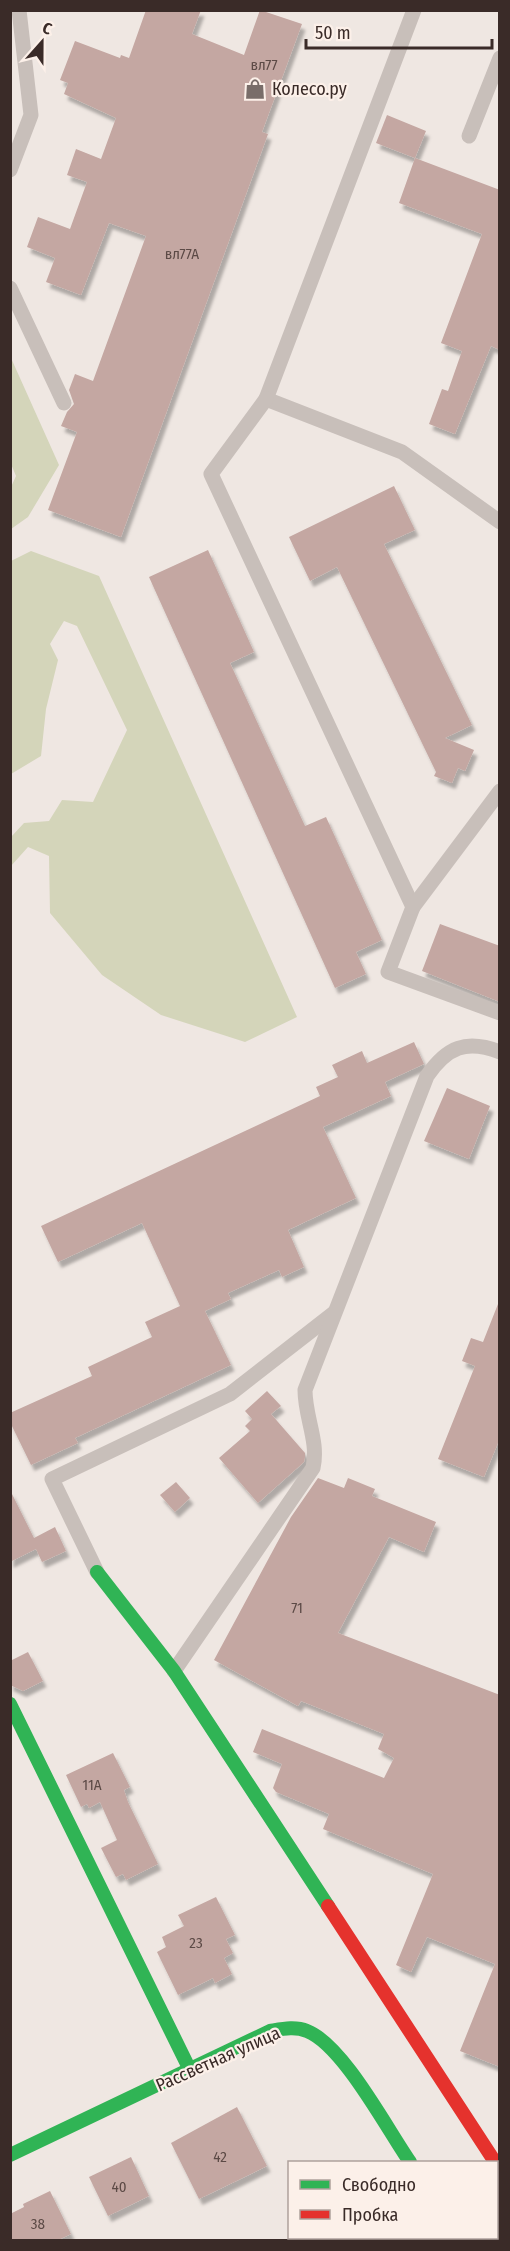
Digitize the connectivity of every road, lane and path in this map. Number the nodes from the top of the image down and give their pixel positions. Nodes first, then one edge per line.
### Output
1 (20, 10) edge
2 (414, 10) edge
3 (449, 10) edge
4 (454, 10) edge
5 (500, 58) edge
6 (469, 136) dead end
7 (10, 170) edge
8 (10, 288) edge
9 (266, 399) junction
10 (64, 403) dead end
11 (500, 522) edge
12 (500, 791) edge
13 (413, 907) junction
14 (500, 1013) edge
15 (500, 1052) edge
16 (334, 1313) junction
17 (97, 1572) joint
18 (174, 1671) junction
19 (10, 1704) edge
20 (190, 2070) junction
21 (10, 2155) edge
22 (409, 2161) edge
23 (494, 2161) edge

1 - 7 lane
2 - 9 lane
3 - 4 path
5 - 6 lane
8 - 10 lane
9 - 11 lane
9 - 13 lane
12 - 13 lane
13 - 14 lane
15 - 16 lane
16 - 17 lane
16 - 18 lane
17 - 18 street
18 - 23 street
19 - 20 street
20 - 21 street, Рассветная улица
20 - 22 street, Рассветная улица

